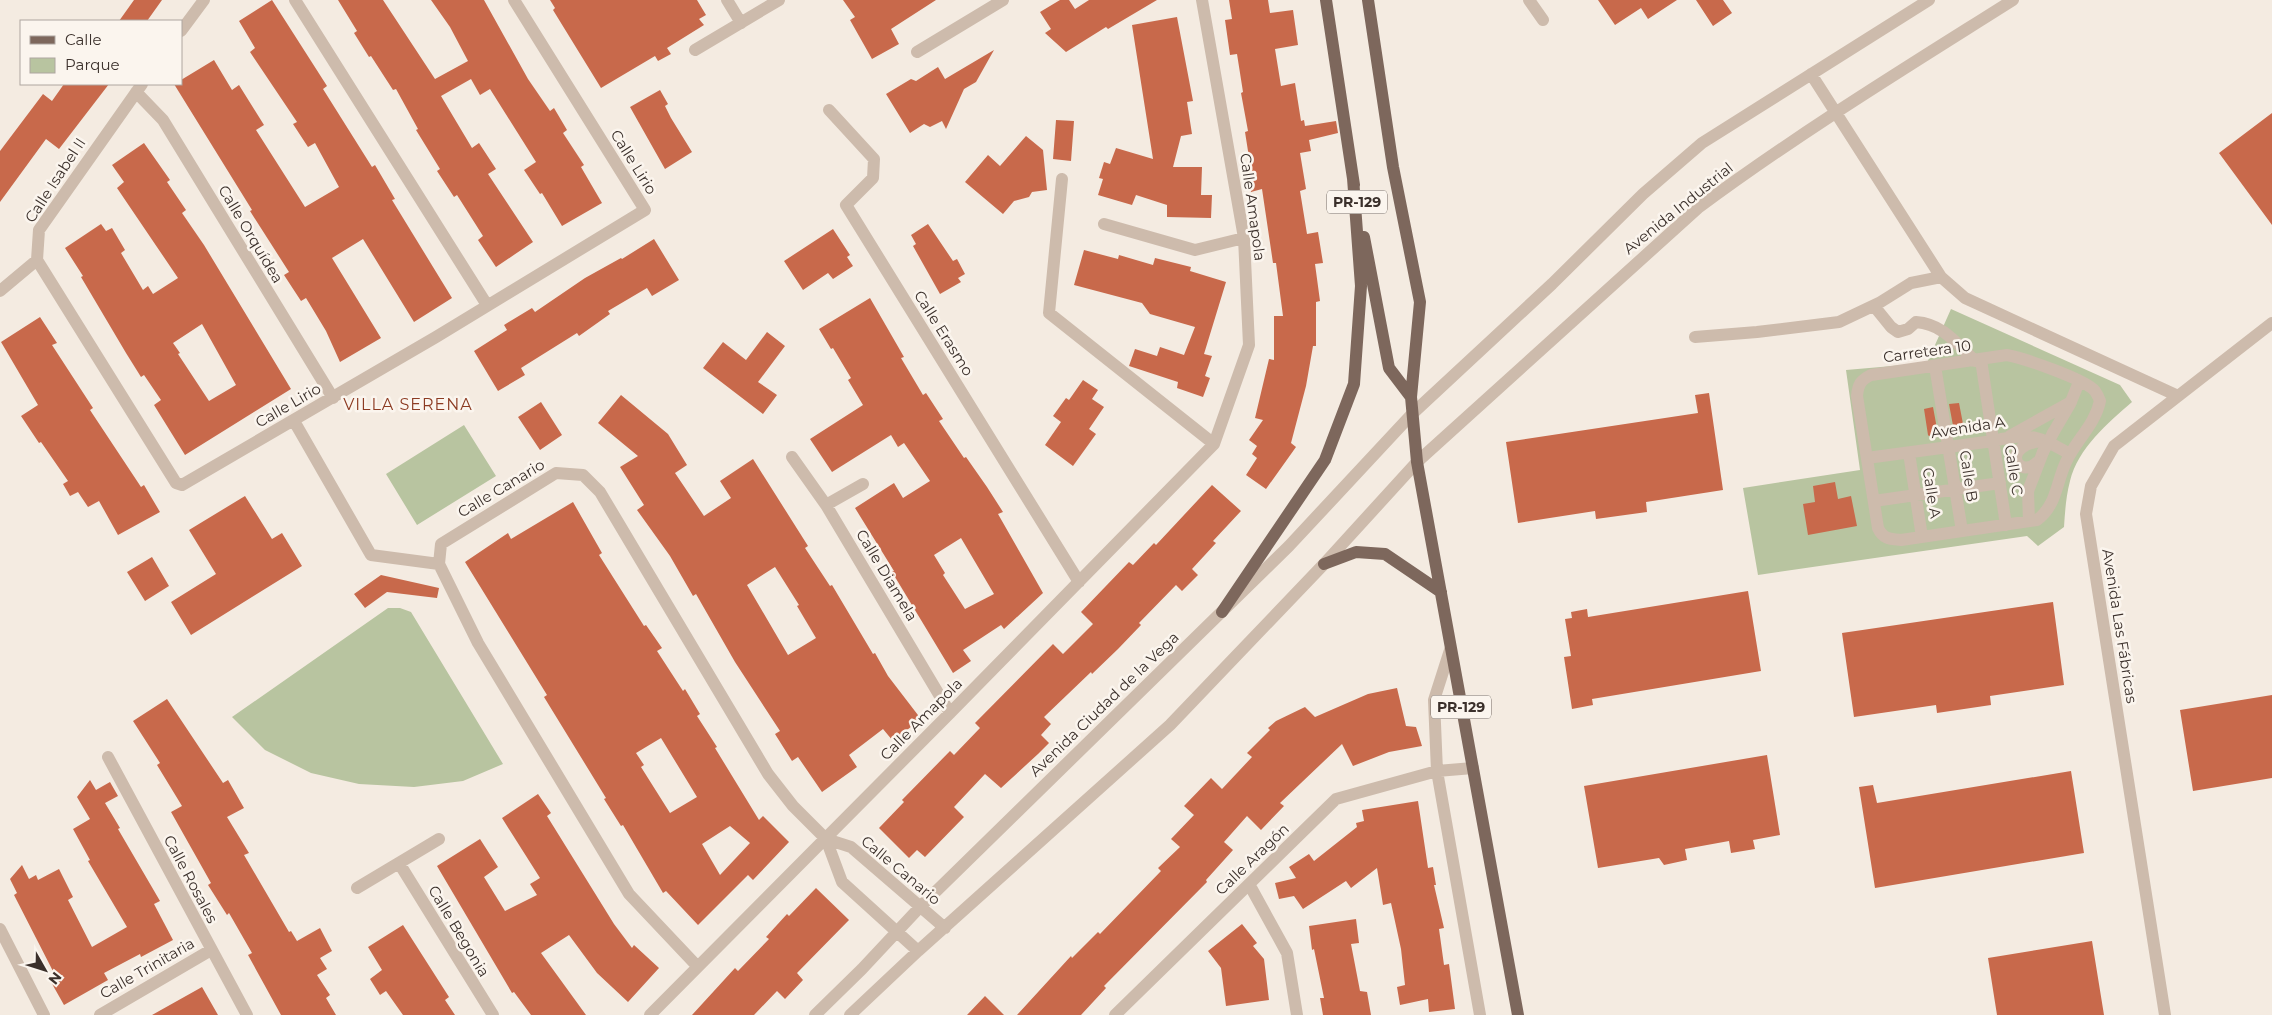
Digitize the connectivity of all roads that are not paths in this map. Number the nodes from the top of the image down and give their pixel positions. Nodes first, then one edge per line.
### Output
1 (204, 0) edge
2 (296, 0) edge
3 (514, 0) edge
4 (727, 0) edge
5 (778, 0) edge
6 (1003, 0) edge
7 (1202, 0) edge
8 (1326, 0) edge
9 (1368, 0) edge
10 (1529, 0) edge
11 (1929, 0) edge
12 (2013, 0) edge
13 (1544, 20) dead end
14 (741, 23) junction
15 (182, 30) edge
16 (695, 50) dead end
17 (917, 52) dead end
18 (1811, 74) junction
19 (139, 88) edge
20 (829, 110) dead end
21 (1836, 112) junction
22 (1353, 178) junction
23 (1062, 179) dead end
24 (1104, 224) dead end
25 (1244, 238) junction
26 (37, 260) junction
27 (1941, 277) junction
28 (0, 291) edge
29 (487, 305) junction
30 (1874, 306) junction
31 (2272, 323) edge
32 (1695, 337) dead end
33 (1978, 360) junction
34 (1935, 366) junction
35 (2079, 382) junction
36 (2178, 396) junction
37 (1411, 397) junction
38 (332, 398) junction
39 (2071, 402) junction
40 (1412, 414) junction
41 (294, 422) junction
42 (2009, 437) junction
43 (1993, 441) junction
44 (1214, 444) junction
45 (1948, 447) junction
46 (2045, 447) junction
47 (1909, 453) junction
48 (2070, 454) junction
49 (792, 457) dead end
50 (1867, 458) junction
51 (1417, 462) junction
52 (2000, 483) junction
53 (864, 484) dead end
54 (1955, 490) junction
55 (1915, 495) junction
56 (1874, 501) junction
57 (826, 505) junction
58 (2029, 521) junction
59 (2006, 525) junction
60 (1962, 531) junction
61 (1922, 537) junction
62 (439, 564) junction
63 (1324, 564) junction
64 (1079, 582) junction
65 (1441, 592) junction
66 (1222, 612) junction
67 (1450, 650) junction
68 (950, 714) junction
69 (108, 757) dead end
70 (1473, 768) junction
71 (1437, 771) junction
72 (826, 838) junction
73 (439, 839) dead end
74 (399, 863) junction
75 (1249, 884) junction
76 (357, 888) dead end
77 (920, 907) junction
78 (945, 928) junction
79 (0, 929) edge
80 (896, 932) junction
81 (211, 950) junction
82 (918, 951) junction
83 (697, 966) junction
84 (44, 1015) edge
85 (100, 1015) edge
86 (247, 1015) edge
87 (493, 1015) edge
88 (650, 1015) edge
89 (815, 1015) edge
90 (850, 1015) edge
91 (1115, 1015) edge
92 (1297, 1015) edge
93 (1480, 1015) edge
94 (1518, 1015) edge
95 (2165, 1015) edge

1 - 15 street
2 - 29 street
3 - 29 street, Calle Lirio
4 - 14 street
5 - 14 street
6 - 17 street
7 - 25 street, Calle Amapola
8 - 22 main road, PR-129
9 - 37 main road, PR-129
10 - 13 street
11 - 18 street, Avenida Industrial
12 - 21 street, Avenida Industrial
14 - 16 street
18 - 21 street
18 - 40 street, Avenida Industrial
19 - 26 street, Calle Isabel II
19 - 38 street, Calle Orquídea
20 - 64 street, Calle Erasmo
21 - 27 street
21 - 51 street, Avenida Industrial
22 - 37 main road, PR-129
22 - 66 main road
23 - 44 street
24 - 25 street
25 - 44 street, Calle Amapola
26 - 28 street
26 - 41 street, Calle Lirio
27 - 30 street
27 - 36 street
29 - 38 street, Calle Lirio
30 - 32 street
30 - 33 street
31 - 36 street, Avenida Las Fábricas
33 - 34 street, Carretera 10
33 - 35 street, Carretera 10
33 - 43 street, Calle C
34 - 45 street, Calle B
34 - 50 street, Carretera 10
35 - 39 street
35 - 48 street, Carretera 10
36 - 95 street, Avenida Las Fábricas
37 - 40 main road, PR-129
38 - 41 street, Calle Lirio
39 - 42 street
39 - 46 street
40 - 51 main road, PR-129
40 - 66 street, Avenida Ciudad de la Vega
41 - 62 street
42 - 43 street, Avenida A
42 - 46 street, Avenida A
43 - 45 street, Avenida A
43 - 52 street, Calle C
44 - 64 street, Calle Amapola
45 - 47 street, Avenida A
45 - 54 street, Calle B
46 - 48 street, Avenida A
46 - 58 street
47 - 50 street, Avenida A
47 - 55 street, Calle A
48 - 58 street, Carretera 10
49 - 57 street, Calle Diamela
50 - 56 street, Carretera 10
51 - 63 street
51 - 65 main road, PR-129
52 - 54 street
52 - 59 street, Calle C
53 - 57 street
54 - 55 street
54 - 60 street, Calle B
55 - 56 street
55 - 61 street, Calle A
56 - 61 street, Carretera 10
57 - 68 street, Calle Diamela
58 - 59 street, Carretera 10
59 - 60 street, Carretera 10
60 - 61 street, Carretera 10
62 - 72 street, Calle Canario
62 - 83 street
63 - 65 main road
63 - 78 street
64 - 68 street, Calle Amapola
65 - 67 main road, PR-129
66 - 77 street, Avenida Ciudad de la Vega
67 - 70 main road, PR-129
67 - 71 street
68 - 72 street, Calle Amapola
69 - 81 street, Calle Rosales
70 - 71 street
70 - 94 main road, PR-129
71 - 75 street, Calle Aragón
71 - 93 street
72 - 77 street, Calle Canario
72 - 80 street
72 - 83 street, Calle Amapola
73 - 74 street
74 - 76 street
74 - 87 street, Calle Begonia
75 - 91 street, Calle Aragón
75 - 92 street
77 - 78 street, Calle Canario
77 - 80 street, Avenida Ciudad de la Vega
78 - 82 street
79 - 84 street
80 - 82 street
80 - 89 street, Avenida Ciudad de la Vega
81 - 85 street, Calle Trinitaria
81 - 86 street, Calle Rosales
82 - 90 street
83 - 88 street, Calle Amapola

